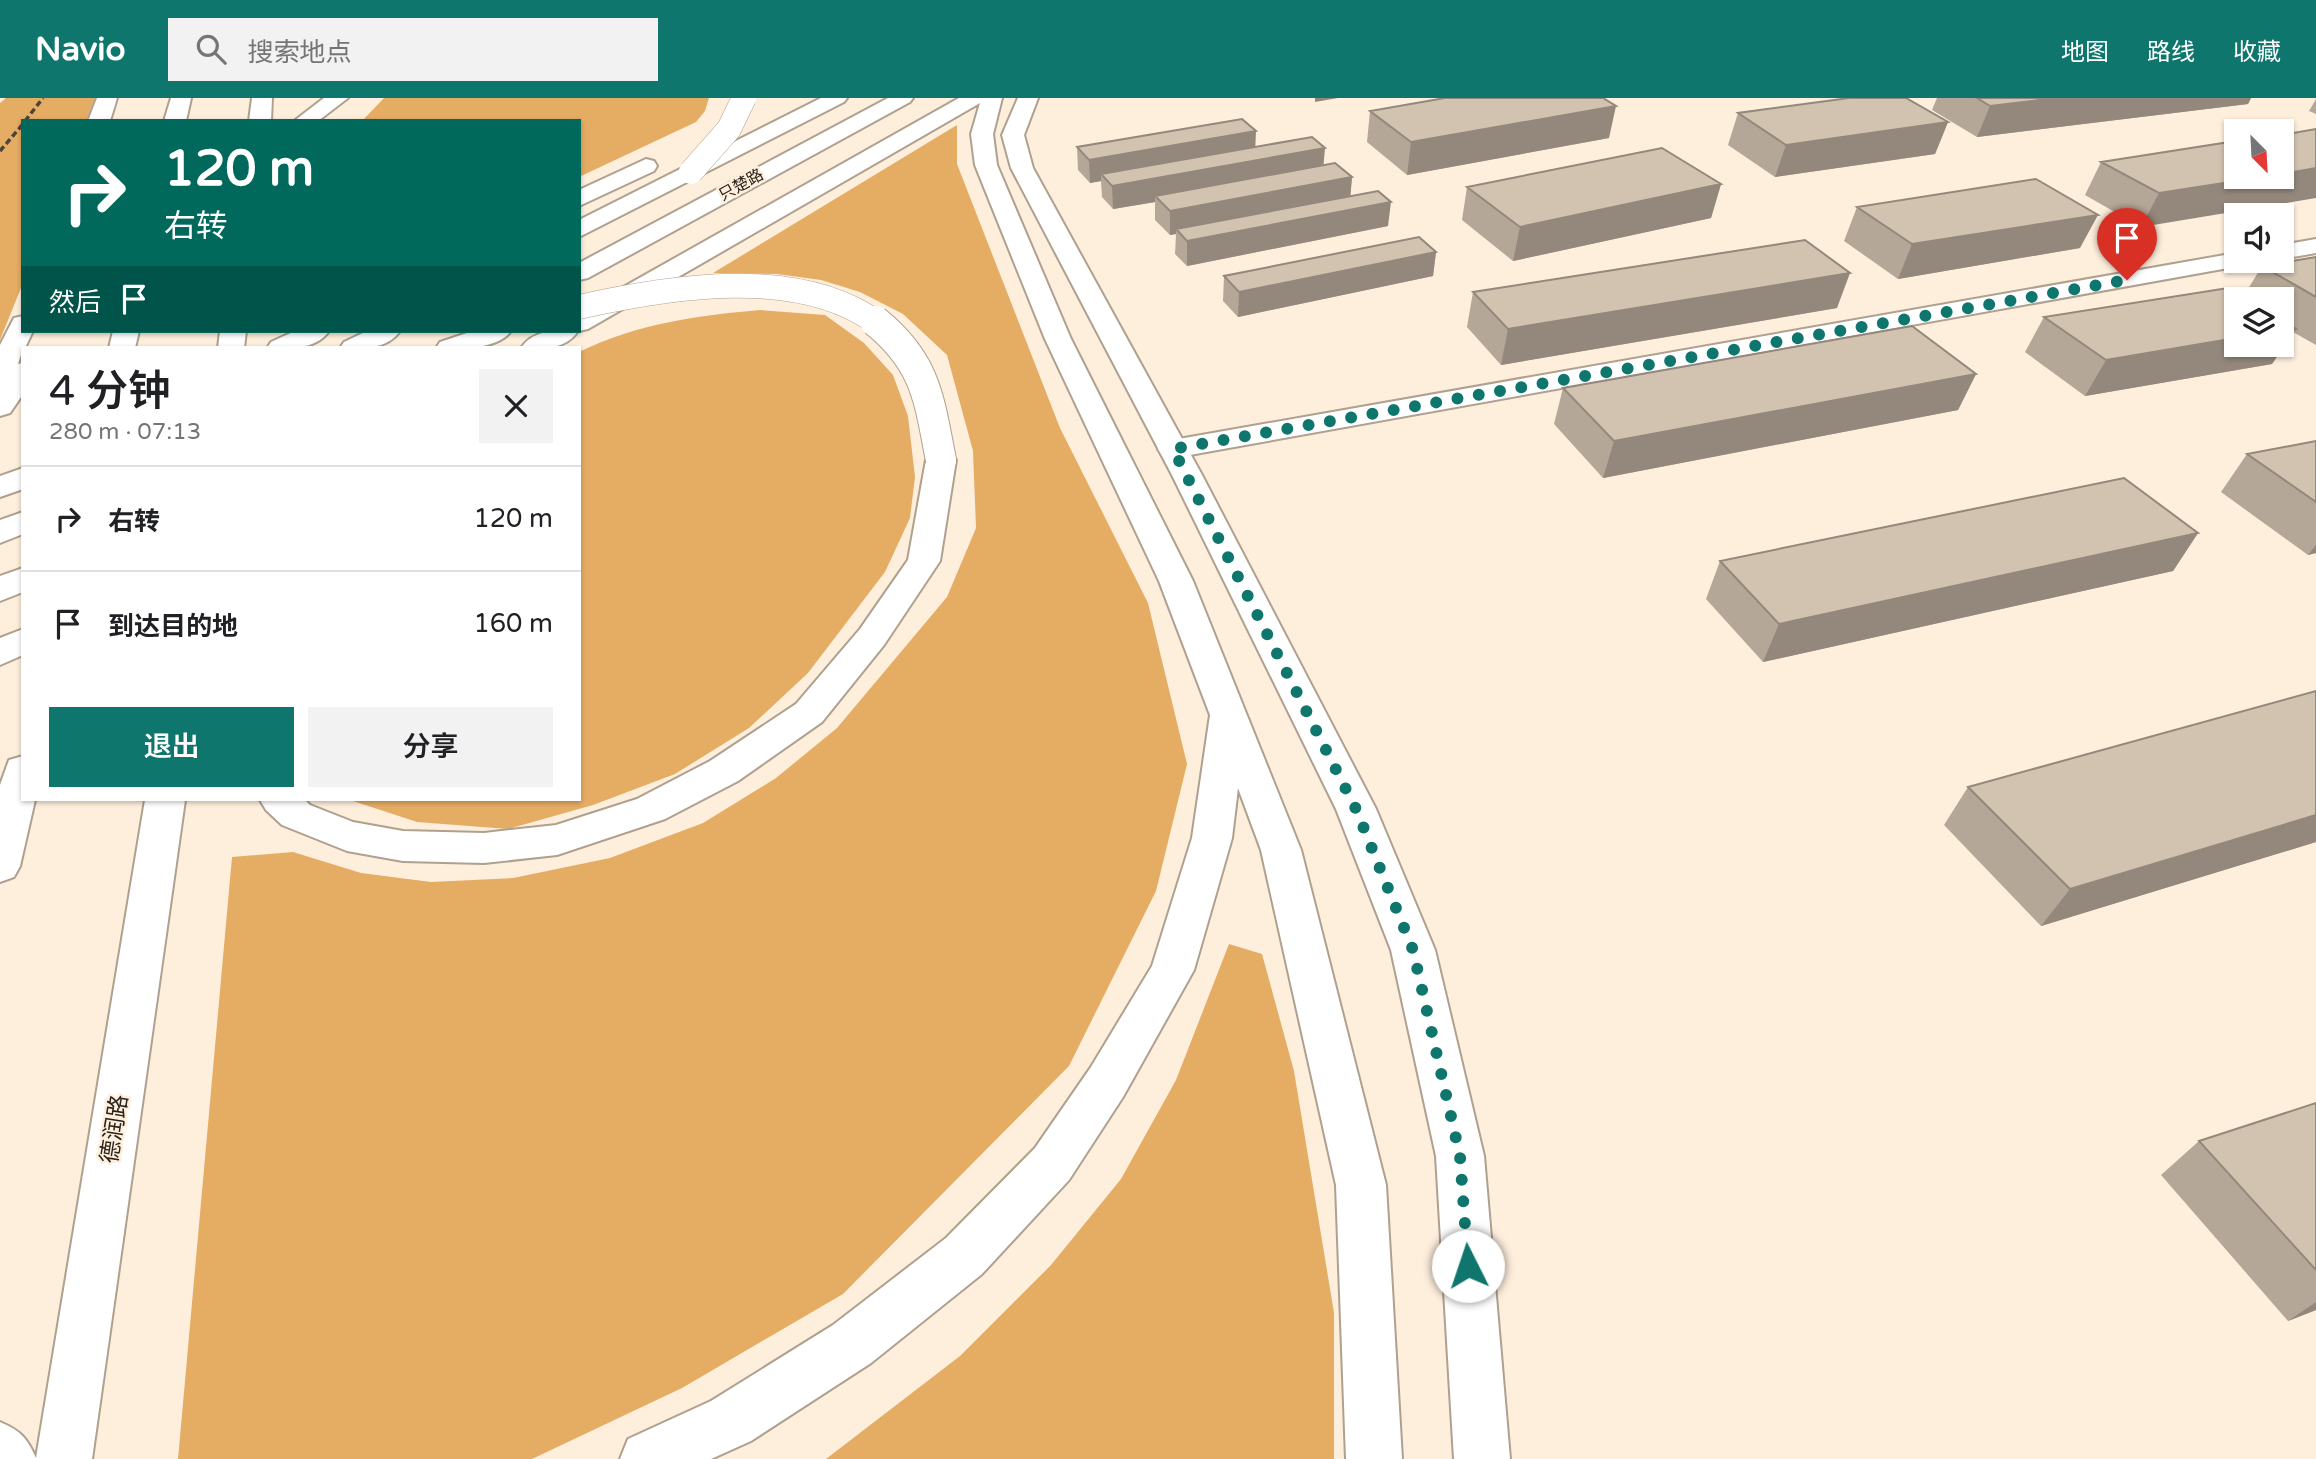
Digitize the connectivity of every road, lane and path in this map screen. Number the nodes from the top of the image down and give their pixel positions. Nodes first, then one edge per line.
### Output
1 (107, 98) edge
2 (120, 98) edge
3 (181, 98) edge
4 (262, 98) edge
5 (338, 98) edge
6 (837, 98) edge
7 (904, 98) edge
8 (974, 98) edge
9 (992, 98) edge
10 (1028, 98) edge
11 (751, 104) edge
12 (100, 119) edge
13 (115, 119) edge
14 (176, 119) edge
15 (260, 119) edge
16 (307, 119) edge
17 (687, 146) dead end
18 (663, 158) dead end
19 (691, 172) junction
20 (581, 199) edge
21 (581, 229) edge
22 (2316, 246) edge
23 (2294, 250) edge
24 (2224, 262) edge
25 (581, 272) edge
26 (581, 307) edge
27 (581, 322) edge
28 (21, 328) edge
29 (312, 333) edge
30 (383, 333) edge
31 (469, 333) edge
32 (492, 333) edge
33 (561, 333) edge
34 (285, 346) edge
35 (358, 346) edge
36 (445, 346) edge
37 (456, 346) edge
38 (538, 346) edge
39 (0, 374) edge
40 (21, 374) edge
41 (0, 407) edge
42 (1173, 449) junction
43 (21, 478) edge
44 (0, 488) edge
45 (21, 522) edge
46 (0, 533) edge
47 (21, 579) edge
48 (0, 590) edge
49 (21, 641) edge
50 (0, 653) edge
51 (1227, 712) junction
52 (21, 777) edge
53 (165, 801) edge
54 (281, 801) edge
55 (0, 866) edge
56 (0, 1450) edge
57 (8, 1459) edge
58 (64, 1459) edge
59 (648, 1459) edge
60 (1374, 1459) edge
61 (1482, 1459) edge

1 - 12 main road
2 - 13 main road
3 - 14 main road
4 - 15 main road
5 - 16 main road
6 - 19 main road, 只楚路
7 - 25 main road, 只楚路
8 - 27 main road
9 - 51 main road
10 - 42 main road
11 - 17 main road
11 - 19 main road, bridge
18 - 20 main road
19 - 21 main road, 只楚路
22 - 23 main road
24 - 42 main road
26 - 54 main road, bridge
28 - 39 main road
29 - 34 main road
30 - 35 main road
31 - 36 main road
32 - 37 main road
33 - 38 main road
40 - 41 main road
42 - 61 main road
43 - 44 main road
45 - 46 main road
47 - 48 main road
49 - 50 main road
51 - 59 main road
51 - 60 main road
52 - 55 main road
53 - 58 main road, 德润路
56 - 57 main road

